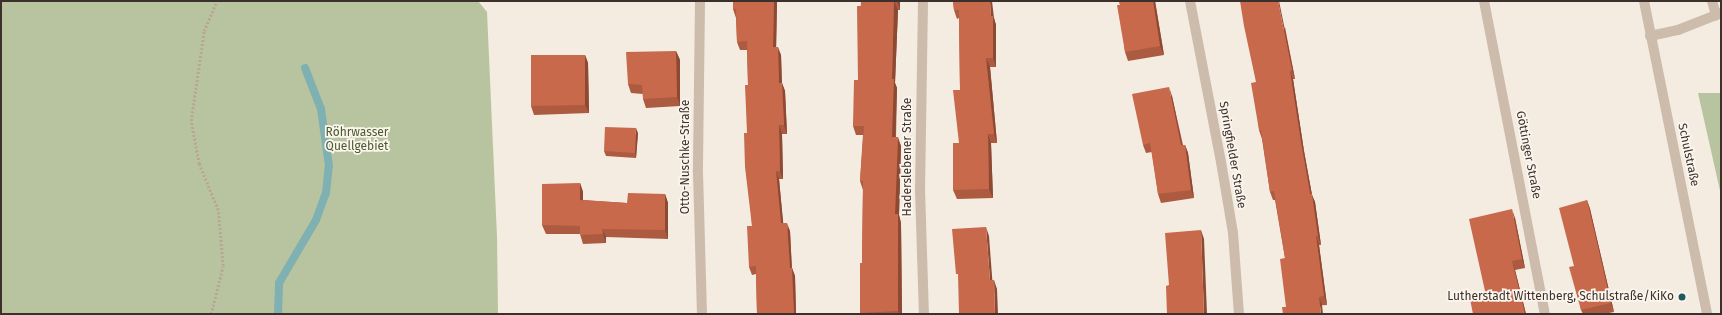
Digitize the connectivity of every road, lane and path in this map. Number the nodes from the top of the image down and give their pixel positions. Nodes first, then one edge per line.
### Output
1 (217, 1) edge
2 (700, 1) edge
3 (923, 1) edge
4 (1190, 1) edge
5 (1484, 1) edge
6 (1644, 1) edge
7 (1712, 1) edge
8 (1718, 14) edge
9 (1650, 36) junction
10 (211, 314) edge
11 (702, 314) edge
12 (924, 314) edge
13 (1239, 314) edge
14 (1545, 314) edge
15 (1707, 314) edge

1 - 10 path
2 - 11 street, Otto-Nuschke-Straße
3 - 12 street, Haderslebener Straße
4 - 13 street, Springfielder Straße
5 - 14 street, Göttinger Straße
6 - 9 street, Schulstraße
7 - 8 street
8 - 9 street
9 - 15 street, Schulstraße

